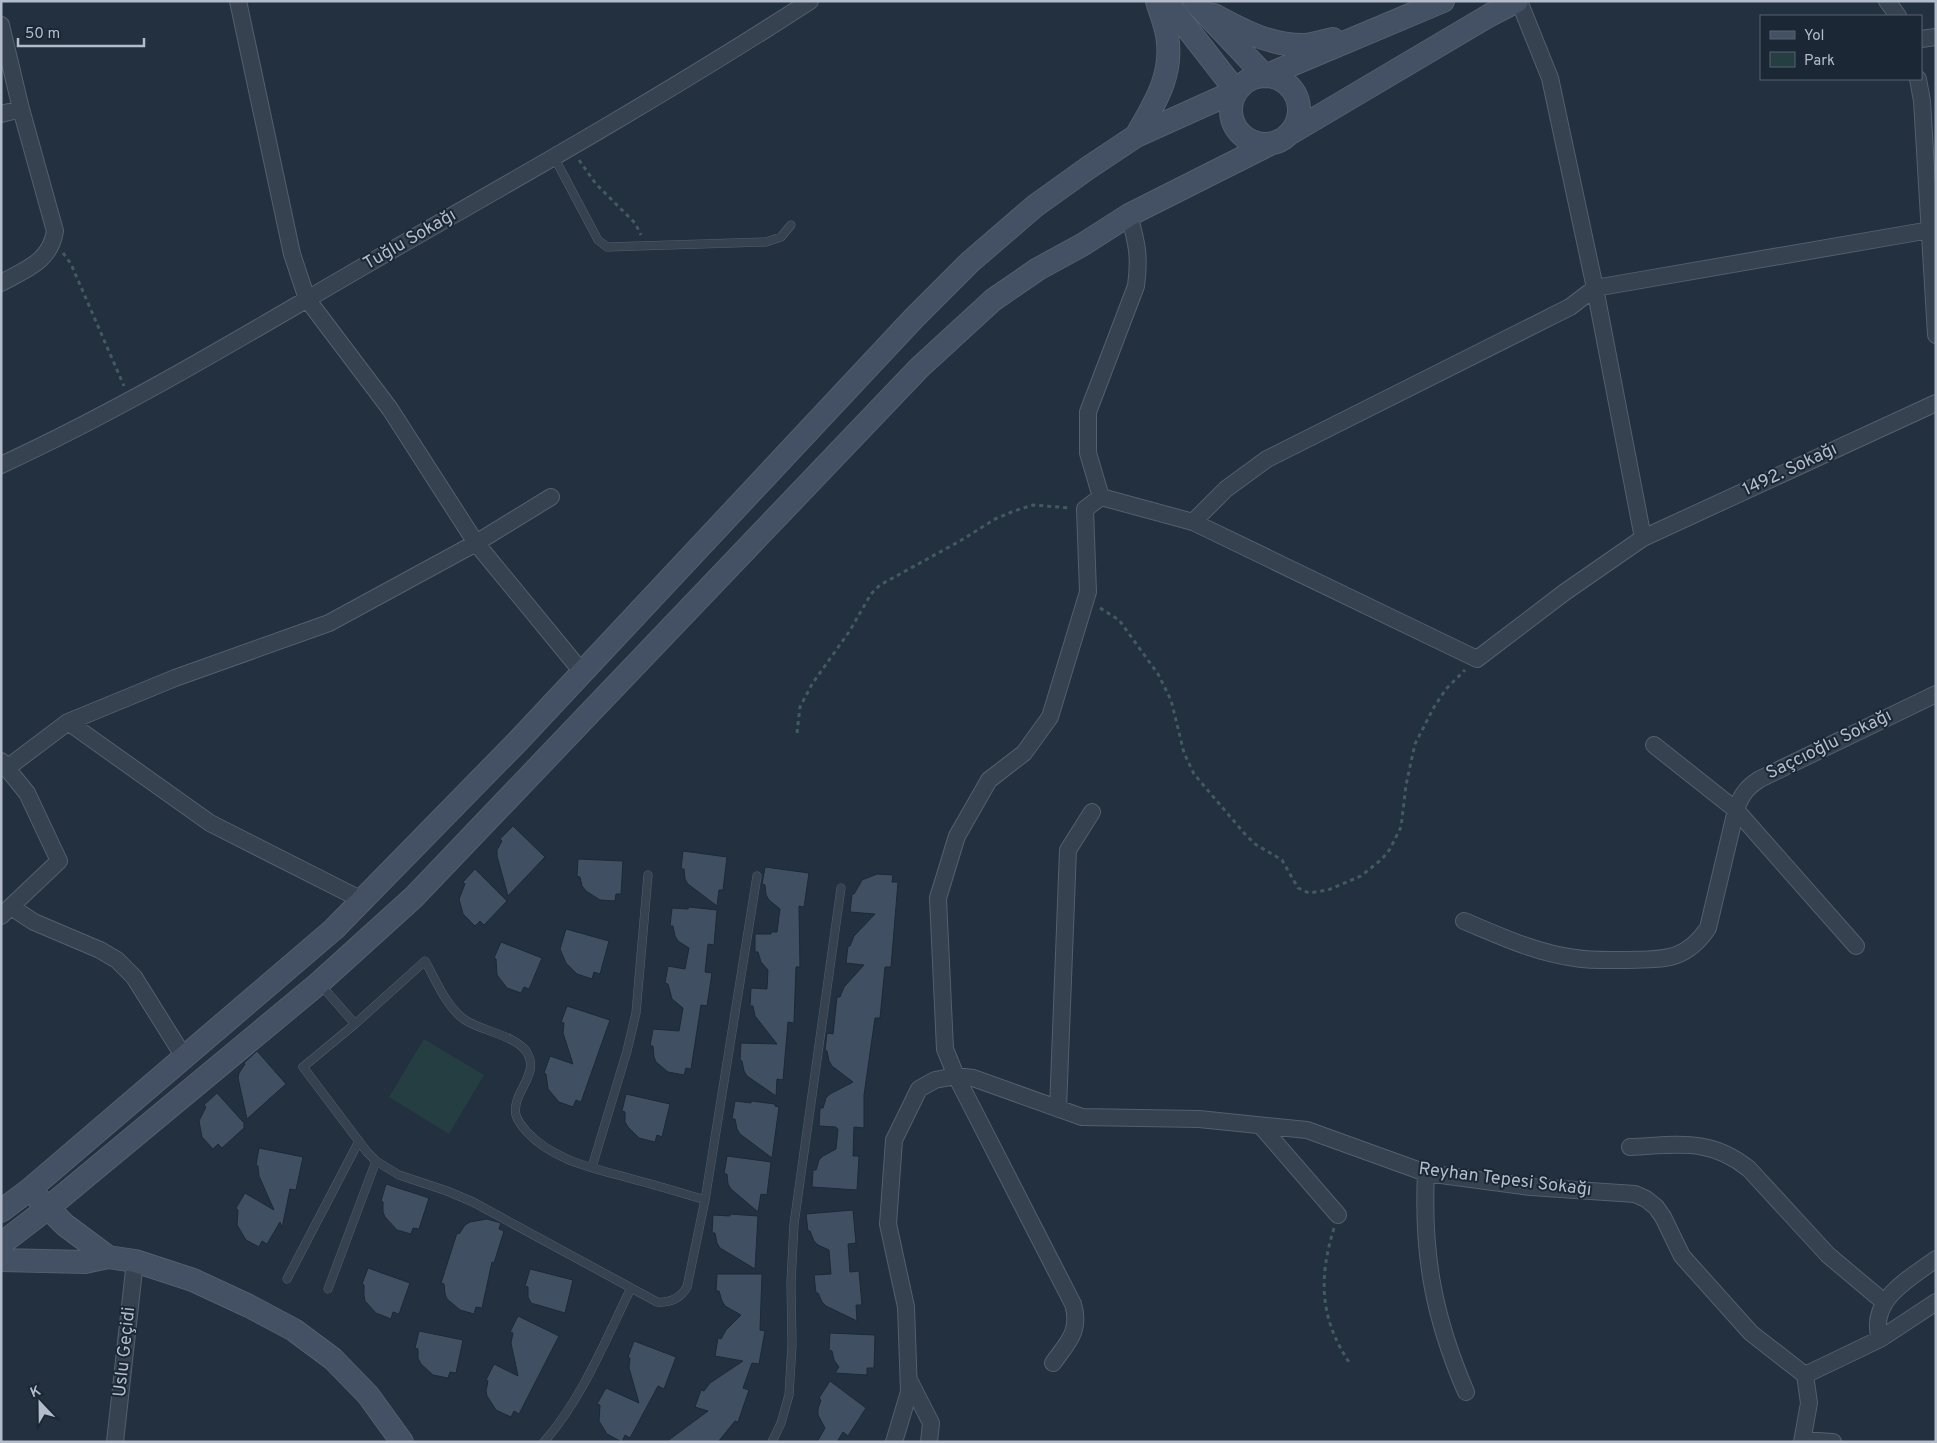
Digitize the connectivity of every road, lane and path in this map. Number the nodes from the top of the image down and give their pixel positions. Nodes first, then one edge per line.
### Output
1 (238, 1) edge
2 (810, 1) edge
3 (1157, 1) edge
4 (1166, 1) edge
5 (1443, 1) edge
6 (1518, 1) edge
7 (1887, 1) edge
8 (1196, 4) edge
9 (1897, 15) edge
10 (1, 25) edge
11 (1373, 31) junction
12 (1936, 37) edge
13 (1922, 40) edge
14 (1265, 76) junction
15 (1918, 80) edge
16 (1236, 92) junction
17 (22, 109) junction
18 (1, 114) edge
19 (1136, 136) junction
20 (1280, 139) junction
21 (571, 146) junction
22 (554, 157) junction
23 (1129, 215) junction
24 (791, 225) dead end
25 (1930, 230) junction
26 (53, 243) junction
27 (644, 247) junction
28 (1, 283) edge
29 (1595, 288) junction
30 (307, 299) junction
31 (1936, 335) edge
32 (130, 400) junction
33 (1936, 403) edge
34 (1, 464) edge
35 (551, 497) dead end
36 (1101, 497) junction
37 (1085, 509) junction
38 (1192, 522) junction
39 (1643, 538) junction
40 (476, 543) junction
41 (1085, 603) junction
42 (1476, 659) junction
43 (582, 672) junction
44 (1936, 694) edge
45 (68, 722) junction
46 (797, 734) dead end
47 (1654, 745) dead end
48 (4, 765) edge
49 (1736, 810) junction
50 (1092, 812) dead end
51 (648, 875) dead end
52 (757, 876) dead end
53 (842, 888) dead end
54 (362, 900) junction
55 (6, 912) edge
56 (1464, 921) dead end
57 (1856, 946) dead end
58 (319, 983) junction
59 (355, 1024) junction
60 (184, 1057) junction
61 (956, 1076) junction
62 (1058, 1109) junction
63 (1261, 1126) junction
64 (358, 1141) junction
65 (1630, 1147) dead end
66 (376, 1161) junction
67 (592, 1167) junction
68 (1426, 1174) junction
69 (29, 1190) junction
70 (705, 1200) junction
71 (48, 1208) junction
72 (1, 1211) edge
73 (1338, 1215) joint
74 (1, 1244) edge
75 (108, 1258) junction
76 (1936, 1259) edge
77 (1, 1260) edge
78 (134, 1262) junction
79 (288, 1279) dead end
80 (631, 1288) junction
81 (328, 1290) dead end
82 (1884, 1302) junction
83 (1936, 1302) edge
84 (1880, 1339) junction
85 (1053, 1363) dead end
86 (1351, 1365) dead end
87 (1805, 1375) junction
88 (908, 1379) junction
89 (1466, 1392) dead end
90 (1803, 1441) edge
91 (115, 1442) edge
92 (402, 1442) edge
93 (544, 1442) edge
94 (772, 1442) edge
95 (894, 1442) edge
96 (929, 1442) edge
97 (1833, 1442) edge

1 - 30 street
2 - 21 street, Tuğlu Sokağı
3 - 19 street
4 - 16 street
5 - 11 street
6 - 20 street
6 - 29 street
7 - 9 street
8 - 11 street
8 - 14 street
10 - 17 street
11 - 14 street
12 - 13 street
14 - 16 street
14 - 20 street
15 - 25 street
16 - 19 street
16 - 20 street
17 - 18 street
17 - 26 street
19 - 43 street
20 - 23 street
21 - 22 street, Tuğlu Sokağı
21 - 27 path
22 - 27 lane
22 - 30 street, Tuğlu Sokağı
23 - 36 street
23 - 58 street
24 - 27 lane
25 - 29 street
25 - 31 street
26 - 28 street
26 - 32 path
29 - 38 street
29 - 39 street
30 - 32 street, Tuğlu Sokağı
30 - 40 street
32 - 34 street, Tuğlu Sokağı
33 - 39 street, 1492. Sokağı
35 - 40 street
36 - 37 street
36 - 38 street
37 - 41 street
37 - 46 path
38 - 42 street
39 - 42 street, 1492. Sokağı
40 - 43 street
40 - 45 street
41 - 42 path
41 - 61 street
43 - 54 street
44 - 49 street, Saçcıoğlu Sokağı
45 - 48 street
45 - 54 street
47 - 49 street
48 - 55 street
49 - 56 street, Saçcıoğlu Sokağı
49 - 57 street
50 - 62 street
51 - 67 lane
52 - 70 lane
53 - 94 lane
54 - 60 street
55 - 60 street
58 - 59 lane
58 - 71 street
59 - 64 lane
59 - 67 lane
60 - 69 street
61 - 62 street, Reyhan Tepesi Sokağı
61 - 85 street
61 - 88 street
62 - 63 street, Reyhan Tepesi Sokağı
63 - 68 street, Reyhan Tepesi Sokağı
63 - 73 street
64 - 66 lane
64 - 79 lane
65 - 82 street
66 - 80 lane
66 - 81 lane
67 - 70 lane
68 - 87 street, Reyhan Tepesi Sokağı
68 - 89 street
69 - 71 street
69 - 72 street
70 - 80 lane
71 - 74 street
71 - 75 street
73 - 86 path
75 - 77 street
75 - 78 street
76 - 82 street
78 - 91 street, Uslu Geçidi
78 - 92 street
80 - 93 lane
82 - 84 street
83 - 84 street
84 - 87 street
87 - 90 street
88 - 95 street
88 - 96 street
90 - 97 street

